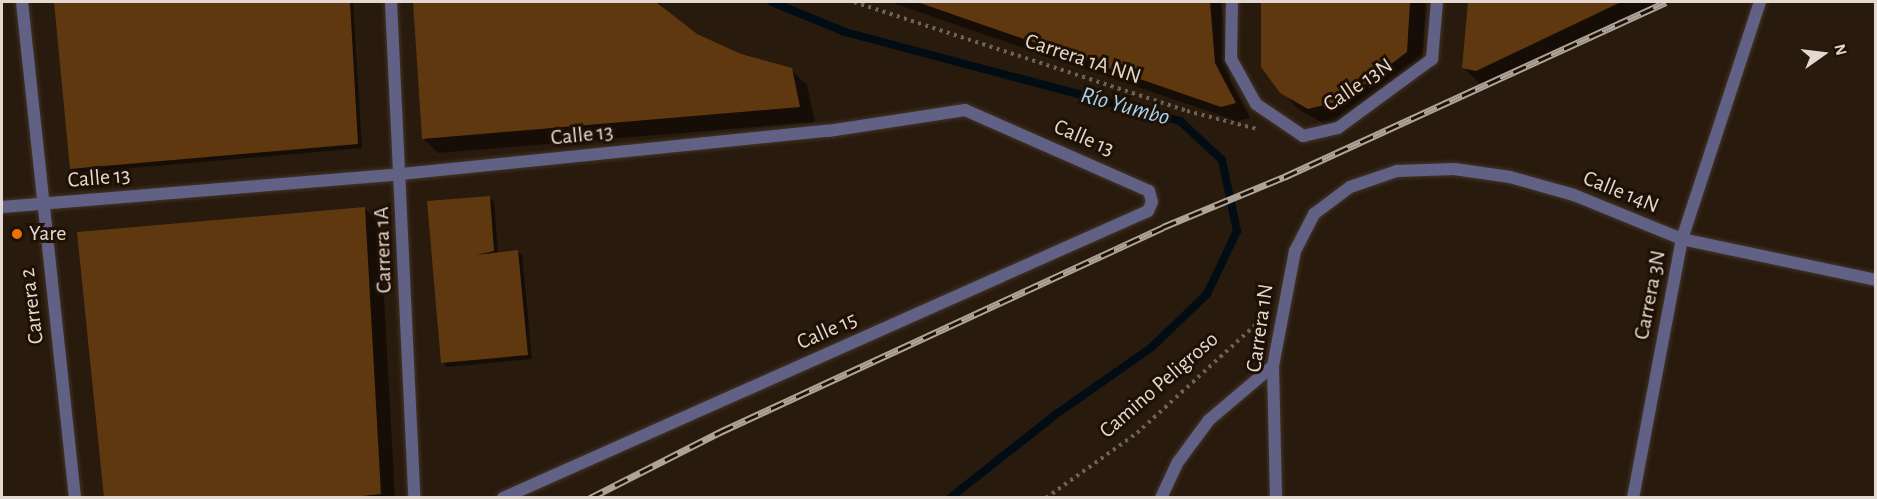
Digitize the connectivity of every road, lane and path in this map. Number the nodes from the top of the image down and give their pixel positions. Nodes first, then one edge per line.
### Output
1 (22, 2) edge
2 (392, 2) edge
3 (854, 2) edge
4 (1232, 2) edge
5 (1437, 2) edge
6 (1760, 2) edge
7 (1260, 130) dead end
8 (400, 174) junction
9 (1350, 187) joint
10 (1149, 191) joint
11 (41, 204) junction
12 (2, 207) edge
13 (1682, 239) junction
14 (1875, 280) edge
15 (1286, 288) junction
16 (1273, 366) junction
17 (75, 498) edge
18 (414, 498) edge
19 (503, 498) edge
20 (1046, 498) edge
21 (1161, 498) edge
22 (1276, 498) edge
23 (1633, 498) edge

1 - 11 street, Carrera 2
2 - 8 street, Carrera 1A
3 - 7 path, Carrera 1A NN
4 - 5 street, Calle 13N
6 - 13 street, Carrera 3N
8 - 10 street, Calle 13
8 - 11 street, Calle 13
8 - 18 street, Carrera 1A
9 - 13 street, Calle 14N
9 - 15 street, Carrera 1N
10 - 19 street, Calle 15
11 - 12 street, Calle 13
11 - 17 street, Carrera 2
13 - 14 street, Calle 14N
13 - 23 street, Carrera 3N
15 - 16 street, Carrera 1N
15 - 20 path, Camino Peligroso
16 - 21 street
16 - 22 street, Carrera 1N

